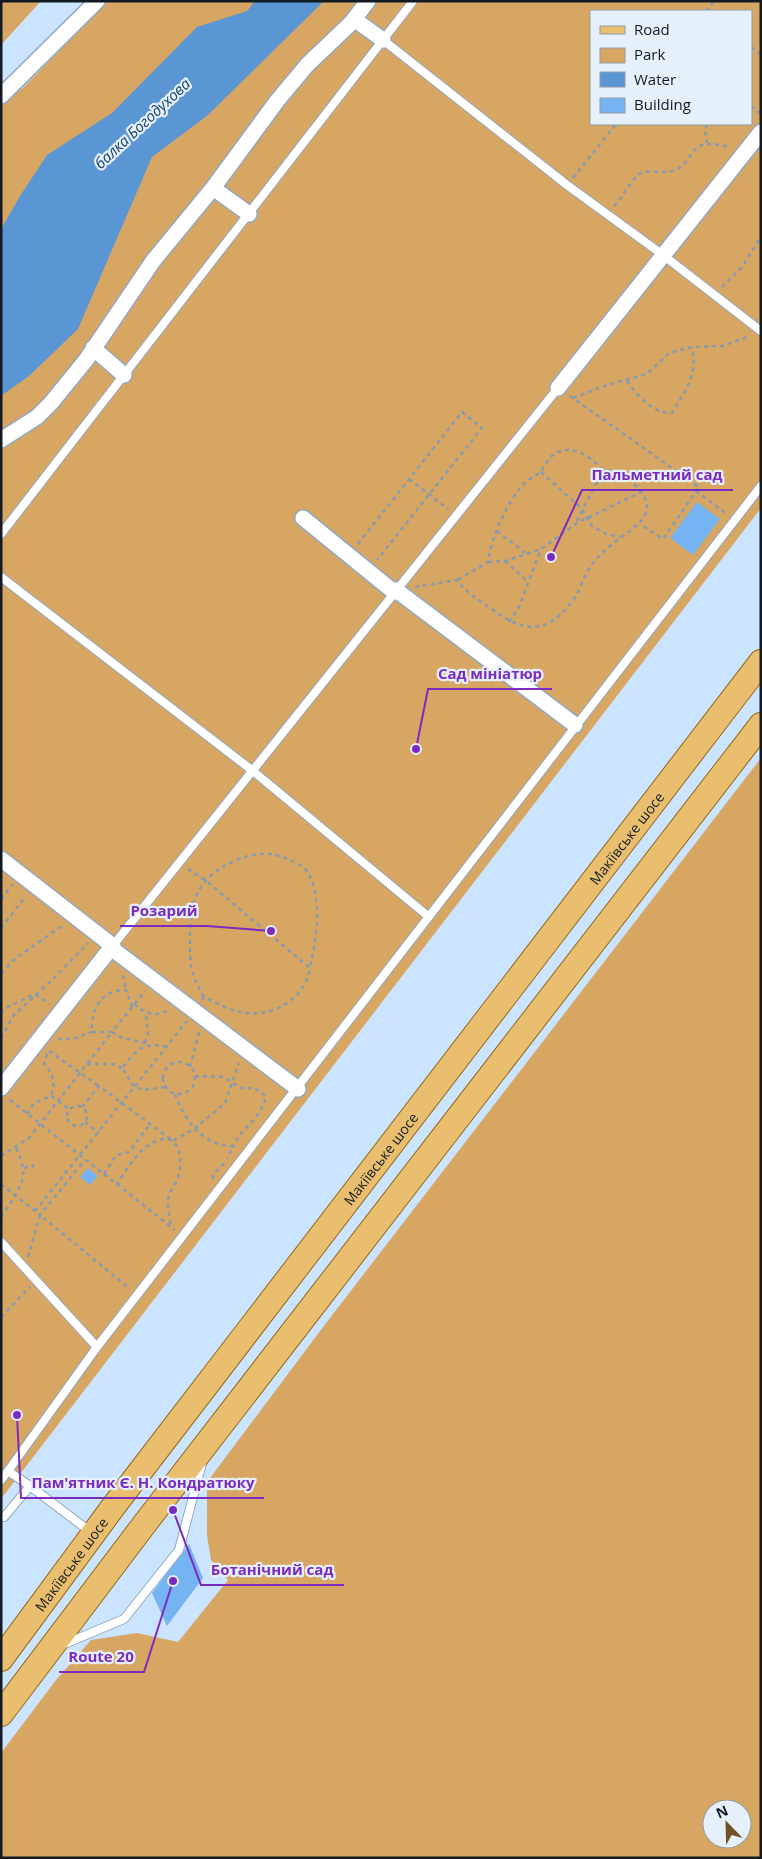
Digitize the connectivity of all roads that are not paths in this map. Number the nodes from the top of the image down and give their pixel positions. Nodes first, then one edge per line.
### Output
1 (98, 1) edge
2 (368, 1) edge
3 (413, 1) edge
4 (354, 19) junction
5 (383, 40) junction
6 (1, 96) edge
7 (761, 132) edge
8 (213, 188) junction
9 (249, 214) junction
10 (663, 256) junction
11 (761, 331) edge
12 (93, 348) junction
13 (124, 375) junction
14 (558, 388) joint
15 (1, 440) edge
16 (761, 486) edge
17 (303, 518) dead end
18 (1, 534) edge
19 (1, 577) edge
20 (395, 591) junction
21 (761, 662) edge
22 (575, 725) junction
23 (761, 726) edge
24 (253, 771) junction
25 (1, 858) edge
26 (429, 917) junction
27 (112, 947) junction
28 (298, 1089) junction
29 (4, 1093) edge
30 (1, 1242) edge
31 (97, 1347) junction
32 (208, 1443) junction
33 (8, 1471) junction
34 (1, 1480) edge
35 (30, 1486) junction
36 (4, 1517) dead end
37 (94, 1534) junction
38 (49, 1651) junction
39 (1, 1659) edge
40 (1, 1714) edge

1 - 6 street
2 - 4 street
3 - 5 lane
4 - 5 street
4 - 8 street
5 - 9 lane
5 - 10 lane
7 - 10 street
8 - 9 street
8 - 12 street
9 - 13 lane
10 - 11 lane
10 - 14 street
12 - 13 street
12 - 15 street
13 - 18 lane
14 - 20 lane
16 - 22 lane
17 - 20 street
19 - 24 lane
20 - 22 street
20 - 24 lane
21 - 37 main road, Макіївське шосе
22 - 26 lane
23 - 32 main road
24 - 26 lane
24 - 27 lane
25 - 27 street
26 - 28 lane
27 - 28 street
27 - 29 street
28 - 31 lane
30 - 31 lane
31 - 33 lane
32 - 38 main road
32 - 38 lane
33 - 34 lane
33 - 35 lane
35 - 36 lane
35 - 37 lane
37 - 39 main road, Макіївське шосе
38 - 40 main road

